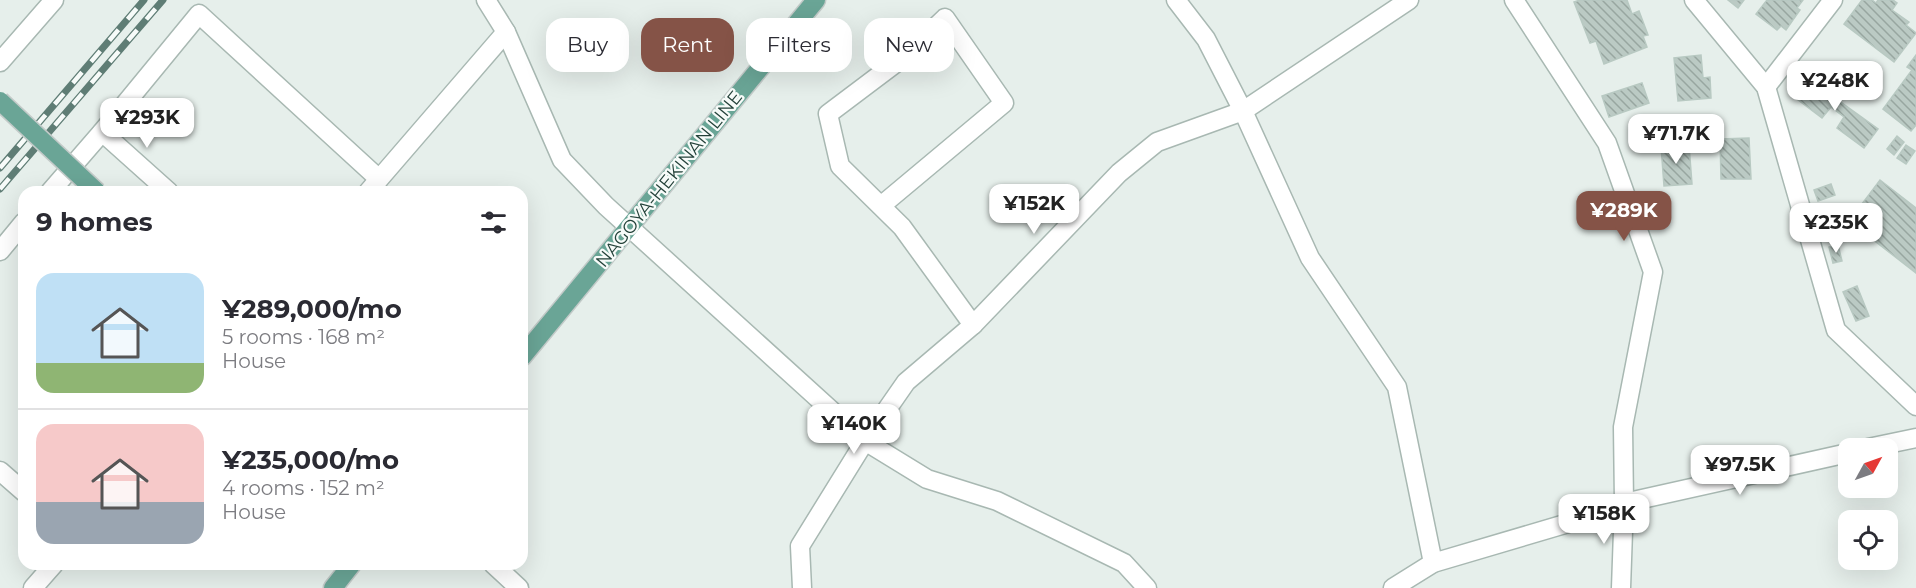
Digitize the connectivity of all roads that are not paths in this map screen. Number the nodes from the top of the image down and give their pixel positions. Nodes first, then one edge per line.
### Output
1 (54, 0) edge
2 (486, 0) edge
3 (816, 0) edge
4 (1176, 0) edge
5 (1410, 0) edge
6 (1514, 0) edge
7 (1694, 0) edge
8 (1833, 0) edge
9 (506, 32) junction
10 (3, 50) edge
11 (1766, 87) junction
12 (0, 101) edge
13 (1243, 111) junction
14 (102, 132) junction
15 (374, 185) edge
16 (55, 186) edge
17 (91, 186) edge
18 (162, 186) edge
19 (882, 205) junction
20 (630, 228) junction
21 (18, 229) edge
22 (0, 250) edge
23 (973, 325) junction
24 (528, 350) edge
25 (1916, 406) edge
26 (1916, 438) edge
27 (865, 441) junction
28 (1898, 442) edge
29 (1838, 455) edge
30 (0, 471) edge
31 (18, 487) edge
32 (1624, 503) junction
33 (1433, 563) junction
34 (49, 570) edge
35 (347, 570) edge
36 (500, 570) edge
37 (33, 588) edge
38 (333, 588) edge
39 (519, 588) edge
40 (802, 588) edge
41 (1147, 588) edge
42 (1393, 588) edge
43 (1621, 588) edge

1 - 10 street
2 - 9 street
3 - 20 main road, NAGOYA-HEKINAN LINE
4 - 13 street
5 - 13 street
6 - 32 street
7 - 11 street
8 - 11 street
9 - 15 street
9 - 20 street
11 - 25 street
12 - 17 main road, bridge
13 - 23 street
13 - 33 street
14 - 15 street
14 - 16 street
14 - 18 street
19 - 19 street
19 - 23 street
20 - 24 main road, NAGOYA-HEKINAN LINE
20 - 27 street
21 - 22 street
23 - 27 street
26 - 28 street
27 - 40 street
27 - 41 street
29 - 32 street
30 - 31 street
32 - 33 street
32 - 43 street
33 - 42 street
34 - 37 street
35 - 38 main road
36 - 39 street

